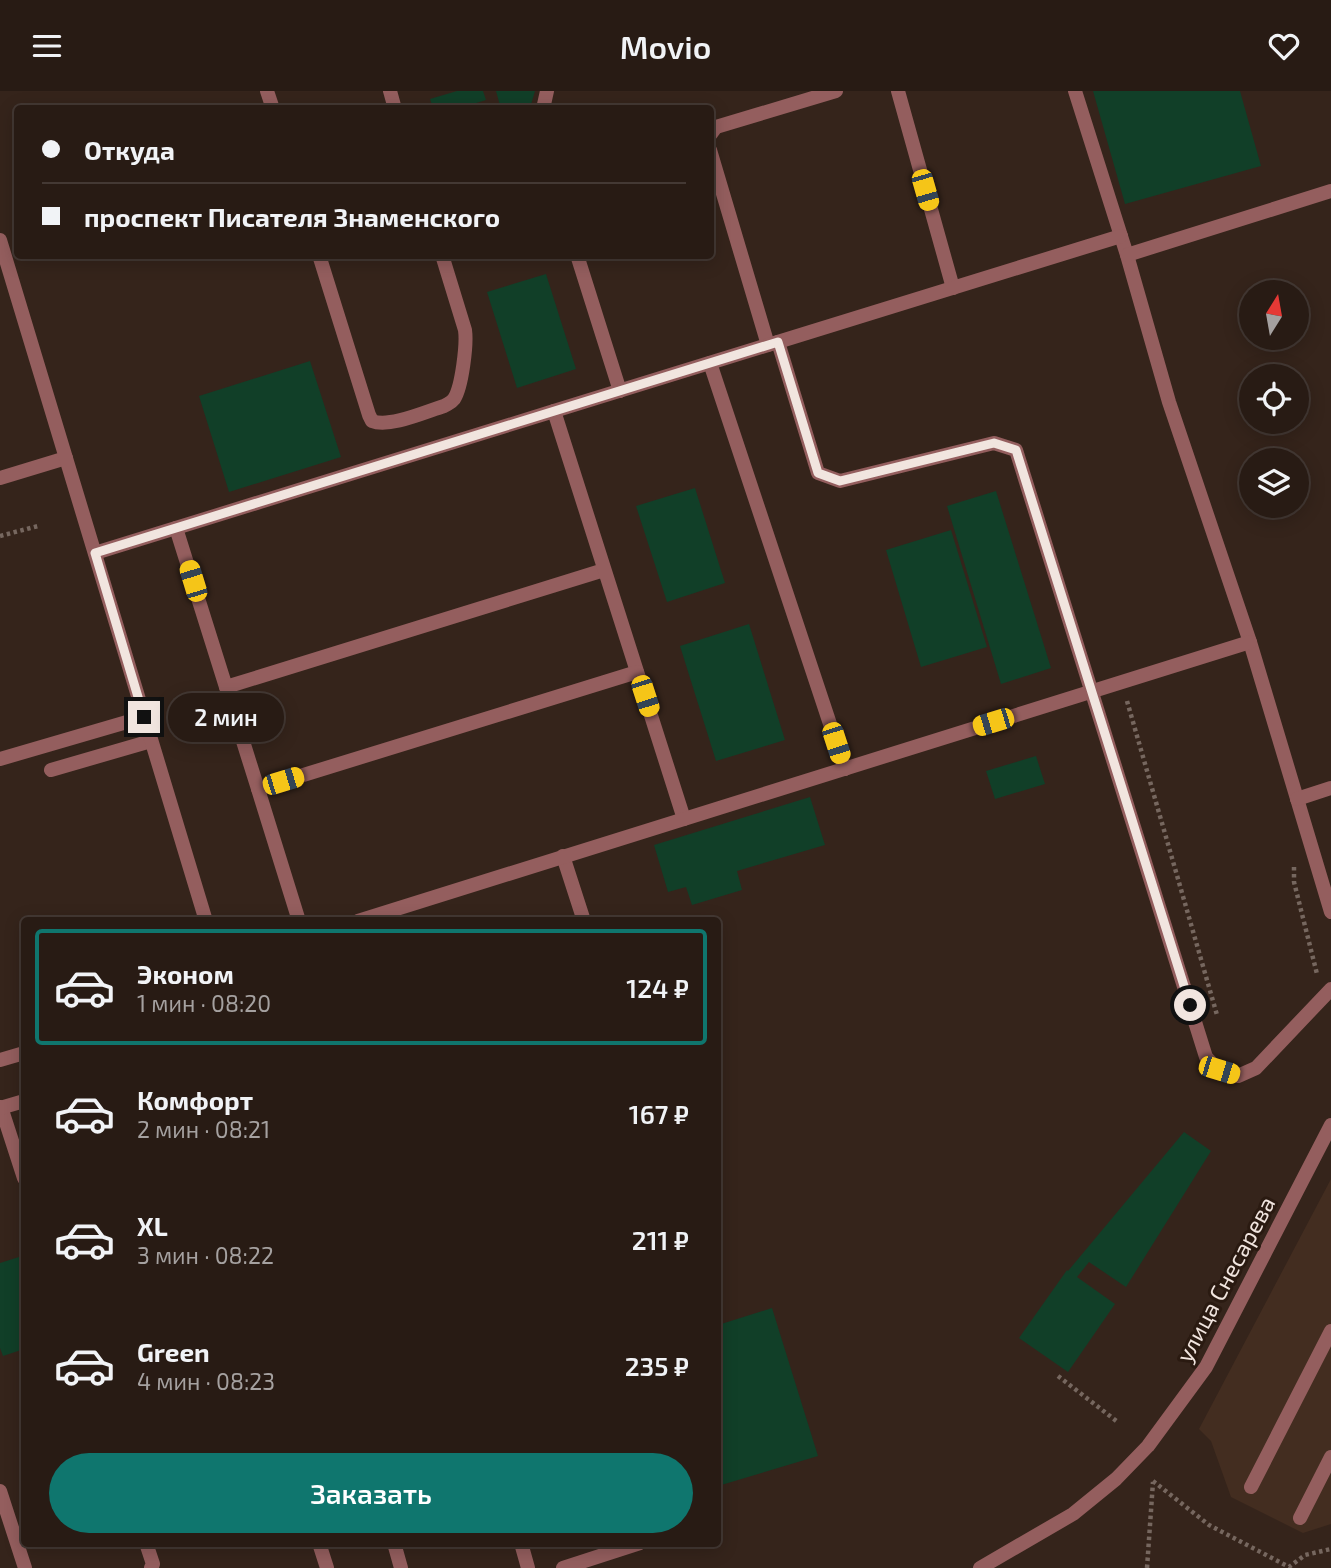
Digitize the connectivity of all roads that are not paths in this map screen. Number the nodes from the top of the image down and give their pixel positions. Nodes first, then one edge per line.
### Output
1 (835, 91) edge
2 (898, 91) edge
3 (1075, 91) edge
4 (793, 97) edge
5 (714, 130) edge
6 (714, 162) edge
7 (1331, 191) edge
8 (1121, 236) junction
9 (0, 240) edge
10 (1127, 255) junction
11 (320, 259) edge
12 (443, 259) edge
13 (578, 259) edge
14 (953, 288) junction
15 (773, 344) junction
16 (710, 363) junction
17 (620, 391) junction
18 (554, 411) junction
19 (66, 458) junction
20 (0, 478) edge
21 (176, 528) junction
22 (95, 553) junction
23 (604, 570) junction
24 (1250, 642) junction
25 (637, 672) junction
26 (226, 687) junction
27 (1092, 692) junction
28 (144, 717) junction
29 (151, 741) junction
30 (0, 759) edge
31 (845, 768) junction
32 (51, 770) dead end
33 (1331, 788) edge
34 (258, 789) junction
35 (1297, 799) junction
36 (684, 819) junction
37 (563, 856) junction
38 (1331, 912) edge
39 (204, 917) edge
40 (298, 917) edge
41 (371, 917) edge
42 (583, 917) edge
43 (1331, 989) edge
44 (21, 1054) edge
45 (0, 1060) edge
46 (21, 1102) edge
47 (1, 1108) edge
48 (1331, 1125) edge
49 (21, 1169) edge
50 (1331, 1331) edge
51 (1331, 1457) edge
52 (1251, 1487) dead end
53 (0, 1491) edge
54 (1300, 1518) dead end
55 (147, 1547) edge
56 (319, 1547) edge
57 (395, 1547) edge
58 (522, 1547) edge
59 (628, 1547) edge
60 (25, 1568) edge
61 (151, 1568) edge
62 (327, 1568) edge
63 (401, 1568) edge
64 (528, 1568) edge
65 (564, 1568) edge
66 (980, 1568) edge

1 - 4 street
2 - 14 street
3 - 8 street
4 - 5 street
6 - 15 street
7 - 10 street
8 - 10 street
8 - 14 street
9 - 19 street
10 - 24 street
11 - 12 street
13 - 17 street
14 - 15 street
15 - 16 street
15 - 27 street
16 - 17 street
16 - 31 street
17 - 18 street
18 - 21 street
18 - 23 street
19 - 20 street
19 - 22 street
21 - 22 street
21 - 26 street
22 - 28 street
23 - 25 street
23 - 26 street
24 - 27 street
24 - 35 street
25 - 34 street
25 - 36 street
26 - 34 street
27 - 31 street
27 - 43 street
28 - 29 street
28 - 30 street
29 - 32 street
29 - 39 street
31 - 36 street
33 - 35 street
34 - 40 street
35 - 38 street
36 - 37 street
37 - 41 street
37 - 42 street
44 - 45 street
46 - 47 street
47 - 49 street
48 - 66 street, улица Снесарева
50 - 52 street
51 - 54 street
53 - 60 street
55 - 61 street
56 - 62 street
57 - 63 street
58 - 64 street
59 - 65 street

